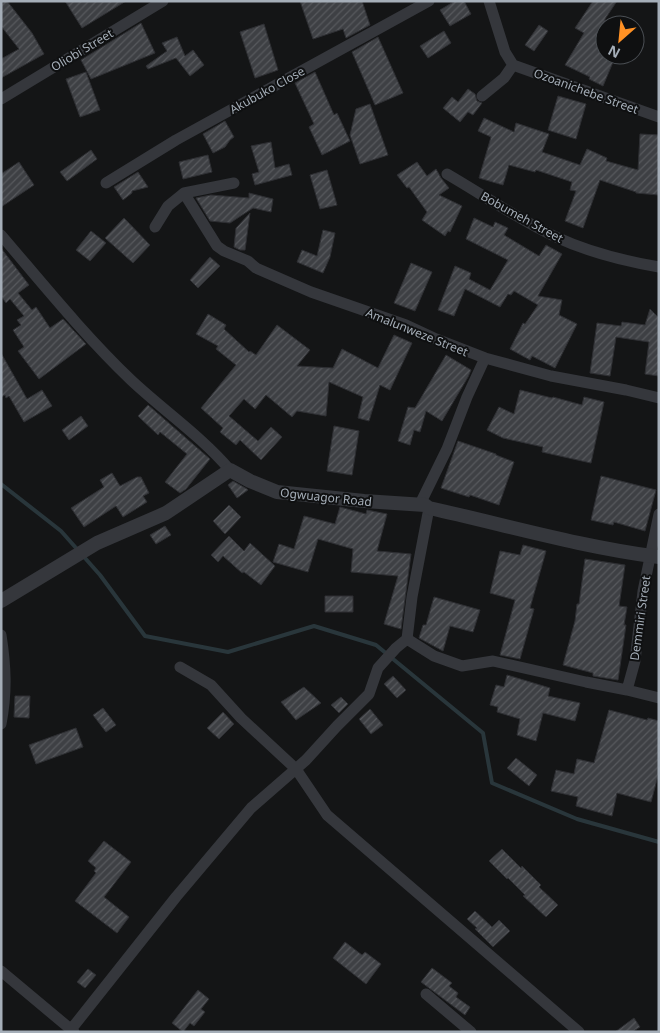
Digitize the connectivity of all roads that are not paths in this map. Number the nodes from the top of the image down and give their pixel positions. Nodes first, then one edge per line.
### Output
1 (163, 1) edge
2 (429, 1) edge
3 (489, 1) edge
4 (513, 65) junction
5 (482, 96) dead end
6 (1, 99) edge
7 (659, 117) edge
8 (447, 174) dead end
9 (106, 183) dead end
10 (234, 183) dead end
11 (184, 194) junction
12 (155, 227) dead end
13 (1, 234) edge
14 (659, 267) edge
15 (485, 358) junction
16 (659, 398) edge
17 (230, 470) junction
18 (424, 506) junction
19 (659, 514) edge
20 (655, 556) edge
21 (1, 601) edge
22 (1, 635) edge
23 (407, 640) junction
24 (180, 667) dead end
25 (627, 690) junction
26 (659, 698) edge
27 (1, 724) edge
28 (296, 769) junction
29 (1, 971) edge
30 (426, 994) dead end
31 (71, 1031) edge
32 (472, 1032) edge
33 (579, 1032) edge

1 - 6 street, Oliobi Street
2 - 9 street, Akubuko Close
3 - 4 street
4 - 5 street
4 - 7 street, Ozoanichebe Street
8 - 14 street, Bobumeh Street
10 - 11 street
11 - 12 street
11 - 15 street, Amalunweze Street
13 - 17 street, Ogwuagor Road
15 - 16 street, Amalunweze Street
15 - 18 street
17 - 18 street, Ogwuagor Road
17 - 21 street
18 - 20 street, Ogwuagor Road
18 - 23 street
19 - 20 street, Demmiri Street
20 - 25 street, Demmiri Street
22 - 27 street
23 - 25 street
23 - 28 street
24 - 28 street
25 - 26 street
28 - 31 street
28 - 33 street
29 - 31 street
30 - 32 street

